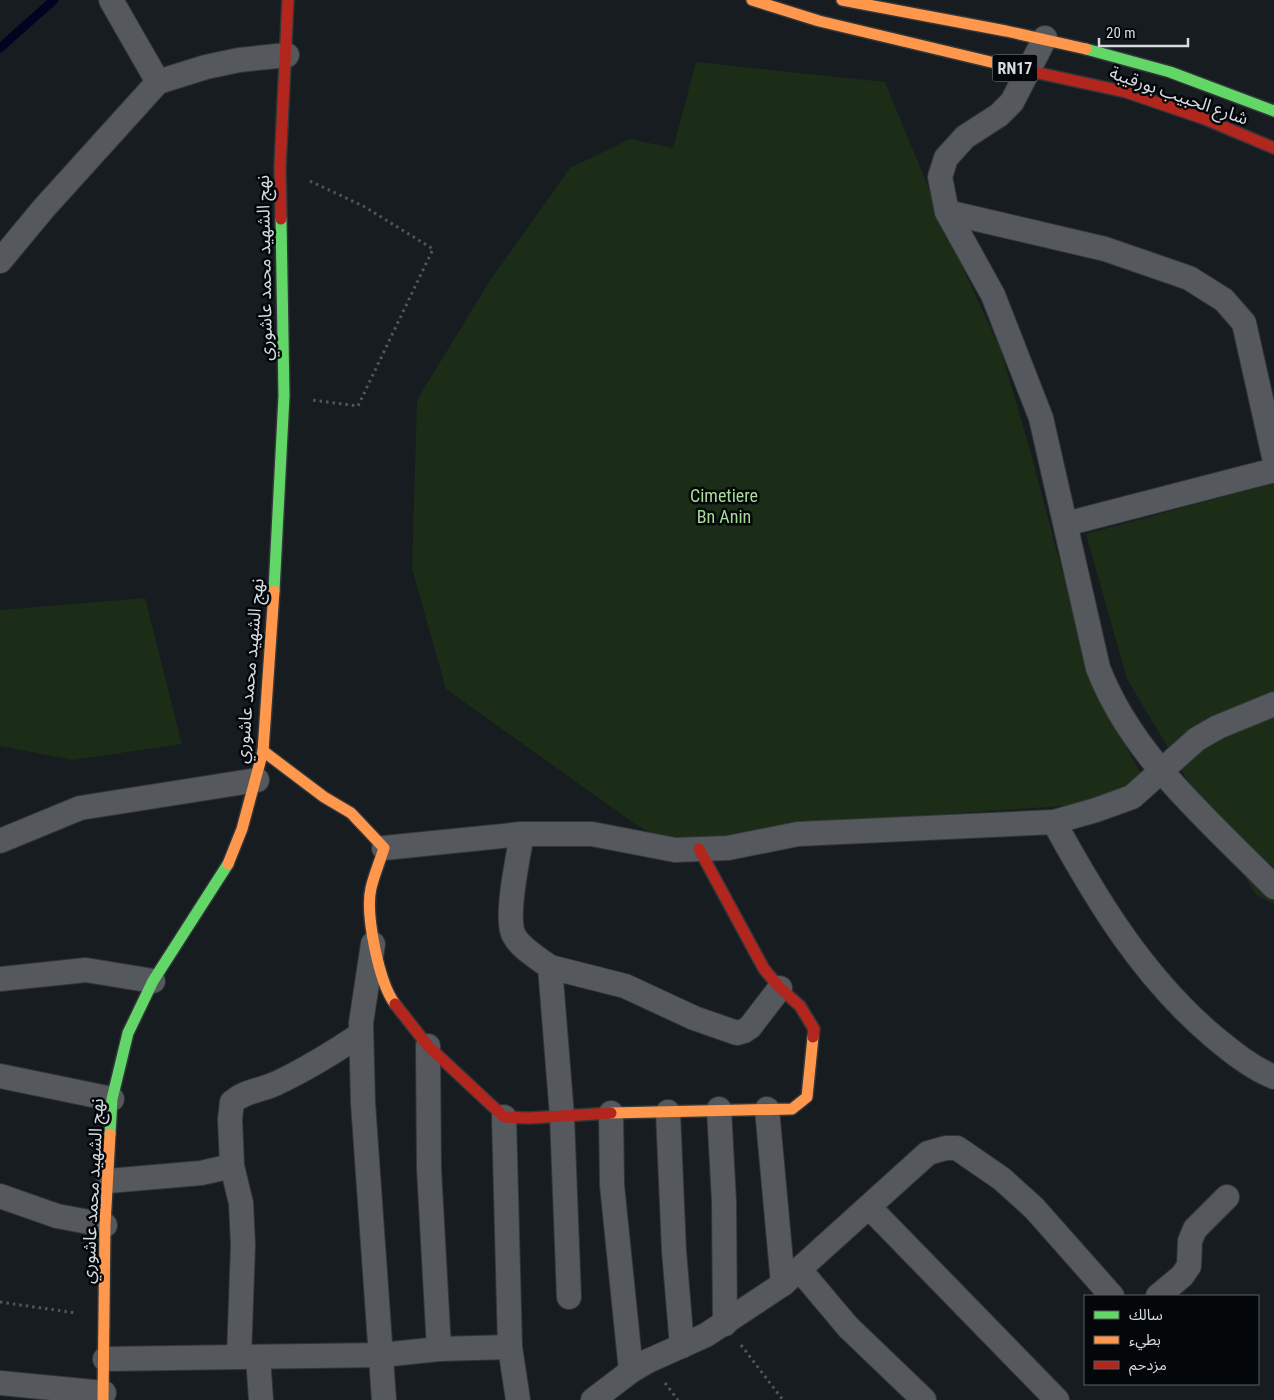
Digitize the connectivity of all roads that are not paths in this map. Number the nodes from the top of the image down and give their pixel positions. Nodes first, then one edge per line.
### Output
1 (111, 0) edge
2 (288, 0) edge
3 (752, 0) edge
4 (842, 0) edge
5 (1045, 38) junction
6 (288, 55) junction
7 (1028, 71) junction
8 (158, 82) junction
9 (1274, 111) edge
10 (1274, 148) edge
11 (947, 212) junction
12 (0, 261) edge
13 (1274, 457) edge
14 (1274, 470) edge
15 (1066, 524) junction
16 (1274, 704) edge
17 (263, 751) junction
18 (1160, 770) junction
19 (257, 780) junction
20 (1054, 822) junction
21 (522, 834) junction
22 (0, 841) edge
23 (384, 848) junction
24 (700, 849) junction
25 (1274, 887) edge
26 (373, 943) junction
27 (550, 967) junction
28 (0, 979) edge
29 (153, 981) junction
30 (780, 988) junction
31 (361, 1034) junction
32 (428, 1046) junction
33 (0, 1076) edge
34 (1274, 1077) edge
35 (112, 1099) junction
36 (719, 1109) junction
37 (767, 1109) junction
38 (668, 1112) junction
39 (611, 1113) junction
40 (562, 1116) junction
41 (504, 1117) junction
42 (232, 1166) junction
43 (108, 1181) junction
44 (0, 1196) edge
45 (1227, 1197) dead end
46 (869, 1206) junction
47 (105, 1225) junction
48 (792, 1277) junction
49 (1111, 1295) edge
50 (1159, 1295) edge
51 (569, 1296) dead end
52 (725, 1324) junction
53 (682, 1346) junction
54 (510, 1347) junction
55 (439, 1349) junction
56 (382, 1355) junction
57 (249, 1357) junction
58 (105, 1359) junction
59 (631, 1371) junction
60 (0, 1383) edge
61 (104, 1396) edge
62 (261, 1400) edge
63 (384, 1400) edge
64 (518, 1400) edge
65 (593, 1400) edge
66 (924, 1400) edge
67 (1058, 1400) edge

1 - 8 street
2 - 6 main road, نهج الشهيد محمد عاشوري
3 - 7 main road, شارع الحبيب بورقيبة / RN17
4 - 5 main road, شارع الحبيب بورقيبة / RN17
5 - 7 street
5 - 9 main road, شارع الحبيب بورقيبة / RN17
6 - 8 street
6 - 17 main road, نهج الشهيد محمد عاشوري
7 - 10 main road, شارع الحبيب بورقيبة / RN17
7 - 11 street
8 - 12 street
11 - 13 street
11 - 15 street
14 - 15 street
15 - 18 street
16 - 18 street
17 - 19 main road, نهج الشهيد محمد عاشوري
17 - 23 main road
18 - 20 street
18 - 25 street
19 - 22 street
19 - 29 main road, نهج الشهيد محمد عاشوري
20 - 24 street
20 - 34 street
21 - 23 street
21 - 24 street
21 - 27 street
23 - 26 main road
24 - 30 main road
26 - 31 street
26 - 32 main road
27 - 30 street
27 - 40 street
28 - 29 street
29 - 35 main road, نهج الشهيد محمد عاشوري
30 - 37 main road
31 - 42 street
31 - 56 street
32 - 41 main road
32 - 55 street
33 - 35 street
35 - 43 main road, نهج الشهيد محمد عاشوري
36 - 37 main road
36 - 38 main road
36 - 52 street
37 - 48 street
38 - 39 main road
38 - 53 street
39 - 40 main road
39 - 59 street
40 - 41 main road
40 - 51 street
41 - 54 street
42 - 43 street
42 - 57 street
43 - 47 main road, نهج الشهيد محمد عاشوري
44 - 47 street
45 - 50 street
46 - 48 street
46 - 49 street
46 - 67 street
47 - 58 main road, نهج الشهيد محمد عاشوري
48 - 52 street
48 - 66 street
52 - 53 street
53 - 59 street
54 - 55 street
54 - 64 street
55 - 56 street
56 - 57 street
56 - 63 street
57 - 58 street
57 - 62 street
58 - 61 main road, نهج الشهيد محمد عاشوري
59 - 65 street
60 - 61 street

